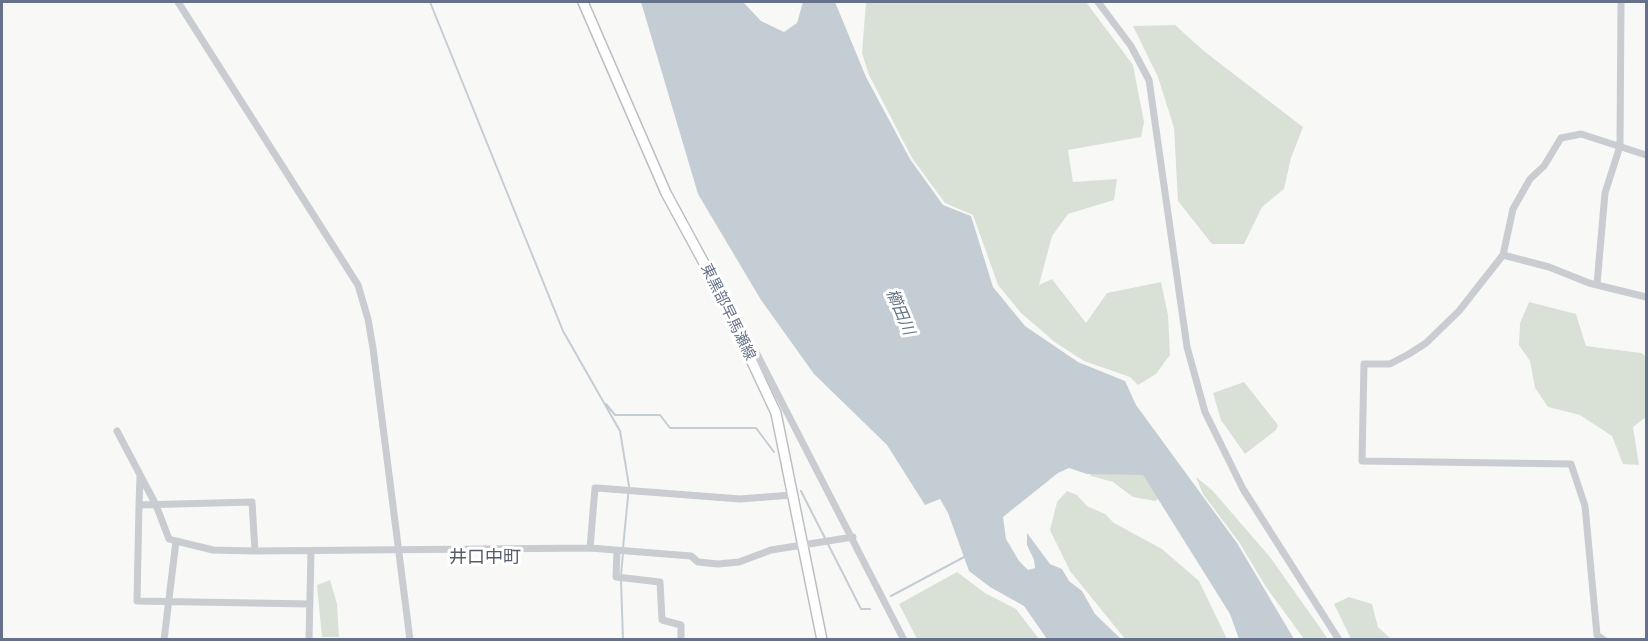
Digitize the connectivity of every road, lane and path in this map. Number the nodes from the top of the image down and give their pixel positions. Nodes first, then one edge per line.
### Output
1 (178, 2) edge
2 (583, 2) edge
3 (1098, 2) edge
4 (1621, 2) edge
5 (1620, 146) junction
6 (1647, 155) edge
7 (1503, 255) junction
8 (1597, 284) junction
9 (1647, 297) edge
10 (748, 350) junction
11 (117, 431) dead end
12 (140, 476) junction
13 (792, 495) junction
14 (139, 505) junction
15 (156, 505) junction
16 (853, 537) junction
17 (176, 541) junction
18 (808, 545) junction
19 (590, 548) junction
20 (255, 551) junction
21 (310, 551) junction
22 (399, 551) junction
23 (622, 551) junction
24 (170, 601) junction
25 (310, 604) junction
26 (164, 639) edge
27 (309, 639) edge
28 (410, 639) edge
29 (681, 639) edge
30 (822, 639) edge
31 (904, 639) edge
32 (1339, 639) edge
33 (1604, 639) edge

1 - 22 street
2 - 10 main road, 東黒部早馬瀬線
3 - 32 street
4 - 5 street
5 - 6 street
5 - 7 street
5 - 8 street
7 - 8 street
7 - 33 street
8 - 9 street
10 - 13 main road, 東黒部早馬瀬線
10 - 16 street
11 - 12 street
12 - 14 street
12 - 15 street
13 - 18 main road, 東黒部早馬瀬線
13 - 19 street
14 - 15 street
14 - 24 street
15 - 17 street
15 - 20 street
16 - 18 street
16 - 31 street
17 - 20 street
17 - 24 street
18 - 23 street
18 - 30 main road, 東黒部早馬瀬線
19 - 22 street
19 - 23 street
20 - 21 street
21 - 22 street
21 - 25 street
22 - 28 street
23 - 29 street
24 - 25 street
24 - 26 street
25 - 27 street

